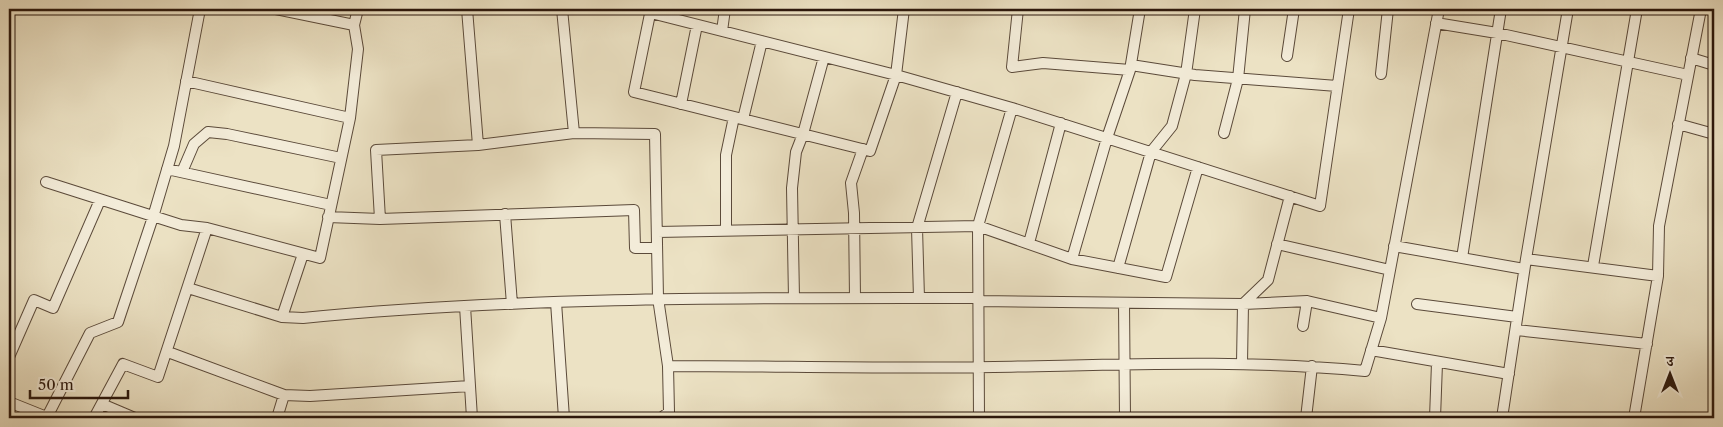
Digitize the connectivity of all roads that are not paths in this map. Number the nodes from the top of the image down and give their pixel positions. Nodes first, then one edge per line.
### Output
1 (200, 9) edge
2 (276, 9) edge
3 (358, 9) edge
4 (467, 9) edge
5 (562, 9) edge
6 (725, 9) edge
7 (904, 9) edge
8 (1018, 9) edge
9 (1140, 9) edge
10 (1196, 9) edge
11 (1246, 9) edge
12 (1294, 9) edge
13 (1349, 9) edge
14 (1388, 9) edge
15 (1439, 9) edge
16 (1500, 9) edge
17 (1568, 9) edge
18 (1637, 9) edge
19 (1701, 9) edge
20 (651, 11) edge
21 (1436, 23) junction
22 (354, 25) junction
23 (697, 25) junction
24 (722, 31) junction
25 (1496, 33) junction
26 (762, 41) junction
27 (1561, 48) junction
28 (1287, 56) dead end
29 (824, 57) junction
30 (1691, 58) junction
31 (1627, 62) junction
32 (1714, 65) edge
33 (1130, 68) junction
34 (1186, 74) junction
35 (1381, 74) dead end
36 (1688, 74) junction
37 (896, 75) junction
38 (1238, 79) junction
39 (186, 81) junction
40 (1337, 86) junction
41 (957, 92) junction
42 (680, 104) junction
43 (1012, 108) junction
44 (350, 118) junction
45 (739, 118) junction
46 (1061, 123) junction
47 (1678, 124) junction
48 (574, 133) junction
49 (1224, 133) dead end
50 (803, 134) junction
51 (1714, 134) edge
52 (1107, 138) junction
53 (478, 145) junction
54 (863, 149) junction
55 (1151, 152) junction
56 (341, 158) junction
57 (1198, 167) junction
58 (167, 169) junction
59 (182, 172) junction
60 (46, 182) dead end
61 (1290, 196) junction
62 (100, 200) junction
63 (331, 204) junction
64 (505, 214) junction
65 (153, 217) junction
66 (328, 217) junction
67 (380, 219) junction
68 (978, 226) junction
69 (207, 228) junction
70 (917, 228) junction
71 (793, 229) junction
72 (855, 230) junction
73 (726, 231) junction
74 (657, 232) junction
75 (1029, 243) junction
76 (1277, 244) junction
77 (1394, 246) junction
78 (657, 248) junction
79 (303, 254) junction
80 (1462, 258) junction
81 (1072, 259) junction
82 (1525, 264) junction
83 (1593, 266) junction
84 (1118, 268) junction
85 (1390, 270) junction
86 (1658, 276) junction
87 (188, 288) junction
88 (658, 298) junction
89 (794, 298) junction
90 (855, 298) junction
91 (919, 298) junction
92 (979, 300) junction
93 (1307, 301) junction
94 (556, 302) junction
95 (1124, 303) junction
96 (512, 304) junction
97 (1243, 304) junction
98 (1417, 304) dead end
99 (465, 306) junction
100 (282, 317) junction
101 (1518, 317) junction
102 (1381, 318) junction
103 (1303, 326) dead end
104 (1516, 330) junction
105 (12, 340) edge
106 (1647, 344) junction
107 (1371, 350) junction
108 (168, 352) junction
109 (9, 357) edge
110 (1242, 363) junction
111 (1436, 363) junction
112 (1125, 365) junction
113 (668, 366) junction
114 (1312, 366) junction
115 (979, 367) junction
116 (1509, 374) junction
117 (470, 386) junction
118 (284, 395) junction
119 (9, 402) edge
120 (102, 404) junction
121 (667, 416) edge
122 (48, 418) edge
123 (94, 418) edge
124 (135, 418) edge
125 (277, 418) edge
126 (472, 418) edge
127 (564, 418) edge
128 (979, 418) edge
129 (1125, 418) edge
130 (1306, 418) edge
131 (1435, 418) edge
132 (1502, 418) edge
133 (1634, 418) edge

1 - 39 street
2 - 22 street
3 - 22 street
4 - 53 street
5 - 48 street
6 - 24 street
7 - 37 street
8 - 33 street
9 - 33 street
10 - 34 street
11 - 38 street
12 - 28 street
13 - 40 street
14 - 35 street
15 - 21 street
16 - 25 street
17 - 27 street
18 - 31 street
19 - 30 street
20 - 23 street
20 - 42 street
21 - 25 street
21 - 77 street
22 - 44 street
23 - 24 street
23 - 42 street
24 - 26 street
25 - 27 street
25 - 80 street
26 - 29 street
26 - 45 street
27 - 31 street
27 - 82 street
29 - 37 street
29 - 50 street
30 - 32 street
30 - 36 street
31 - 36 street
31 - 83 street
33 - 34 street
33 - 52 street
34 - 38 street
34 - 55 street
36 - 47 street
37 - 41 street
37 - 54 street
38 - 40 street
38 - 49 street
39 - 44 street
39 - 58 street
40 - 61 street
41 - 43 street
41 - 70 street
42 - 45 street
43 - 46 street
43 - 68 street
44 - 56 street
45 - 50 street
45 - 73 street
46 - 52 street
46 - 75 street
47 - 51 street
47 - 86 street
48 - 53 street
48 - 74 street
50 - 54 street
50 - 71 street
52 - 55 street
52 - 81 street
53 - 67 street
54 - 72 street
55 - 57 street
55 - 84 street
56 - 59 street
56 - 63 street
57 - 61 street
57 - 84 street
58 - 59 street
58 - 65 street
59 - 63 street
60 - 62 street
61 - 76 street
62 - 65 street
62 - 105 street
63 - 66 street
64 - 67 street
64 - 78 street
64 - 96 street
65 - 69 street
65 - 122 street
66 - 67 street
66 - 79 street
68 - 70 street
68 - 75 street
68 - 92 street
69 - 79 street
69 - 87 street
70 - 72 street
70 - 91 street
71 - 72 street
71 - 73 street
71 - 89 street
72 - 90 street
73 - 74 street
74 - 78 street
75 - 81 street
76 - 85 street
76 - 97 street
77 - 80 street
77 - 85 street
78 - 88 street
79 - 100 street
80 - 82 street
81 - 84 street
82 - 83 street
82 - 101 street
83 - 86 street
85 - 102 street
86 - 106 street
87 - 100 street
87 - 108 street
88 - 89 street
88 - 94 street
88 - 113 street
89 - 90 street
90 - 91 street
91 - 92 street
92 - 95 street
92 - 115 street
93 - 97 street
93 - 102 street
93 - 103 street
94 - 96 street
94 - 127 street
95 - 97 street
95 - 112 street
96 - 99 street
97 - 110 street
98 - 101 street
99 - 100 street
99 - 117 street
101 - 104 street
102 - 107 street
104 - 106 street
104 - 116 street
105 - 109 street
106 - 133 street
107 - 111 street
107 - 114 street
108 - 118 street
108 - 120 street
110 - 112 street
110 - 114 street
111 - 116 street
111 - 131 street
112 - 115 street
112 - 129 street
113 - 115 street
113 - 121 street
114 - 130 street
115 - 128 street
116 - 132 street
117 - 118 street
117 - 126 street
118 - 125 street
119 - 122 street
120 - 123 street
120 - 124 street

